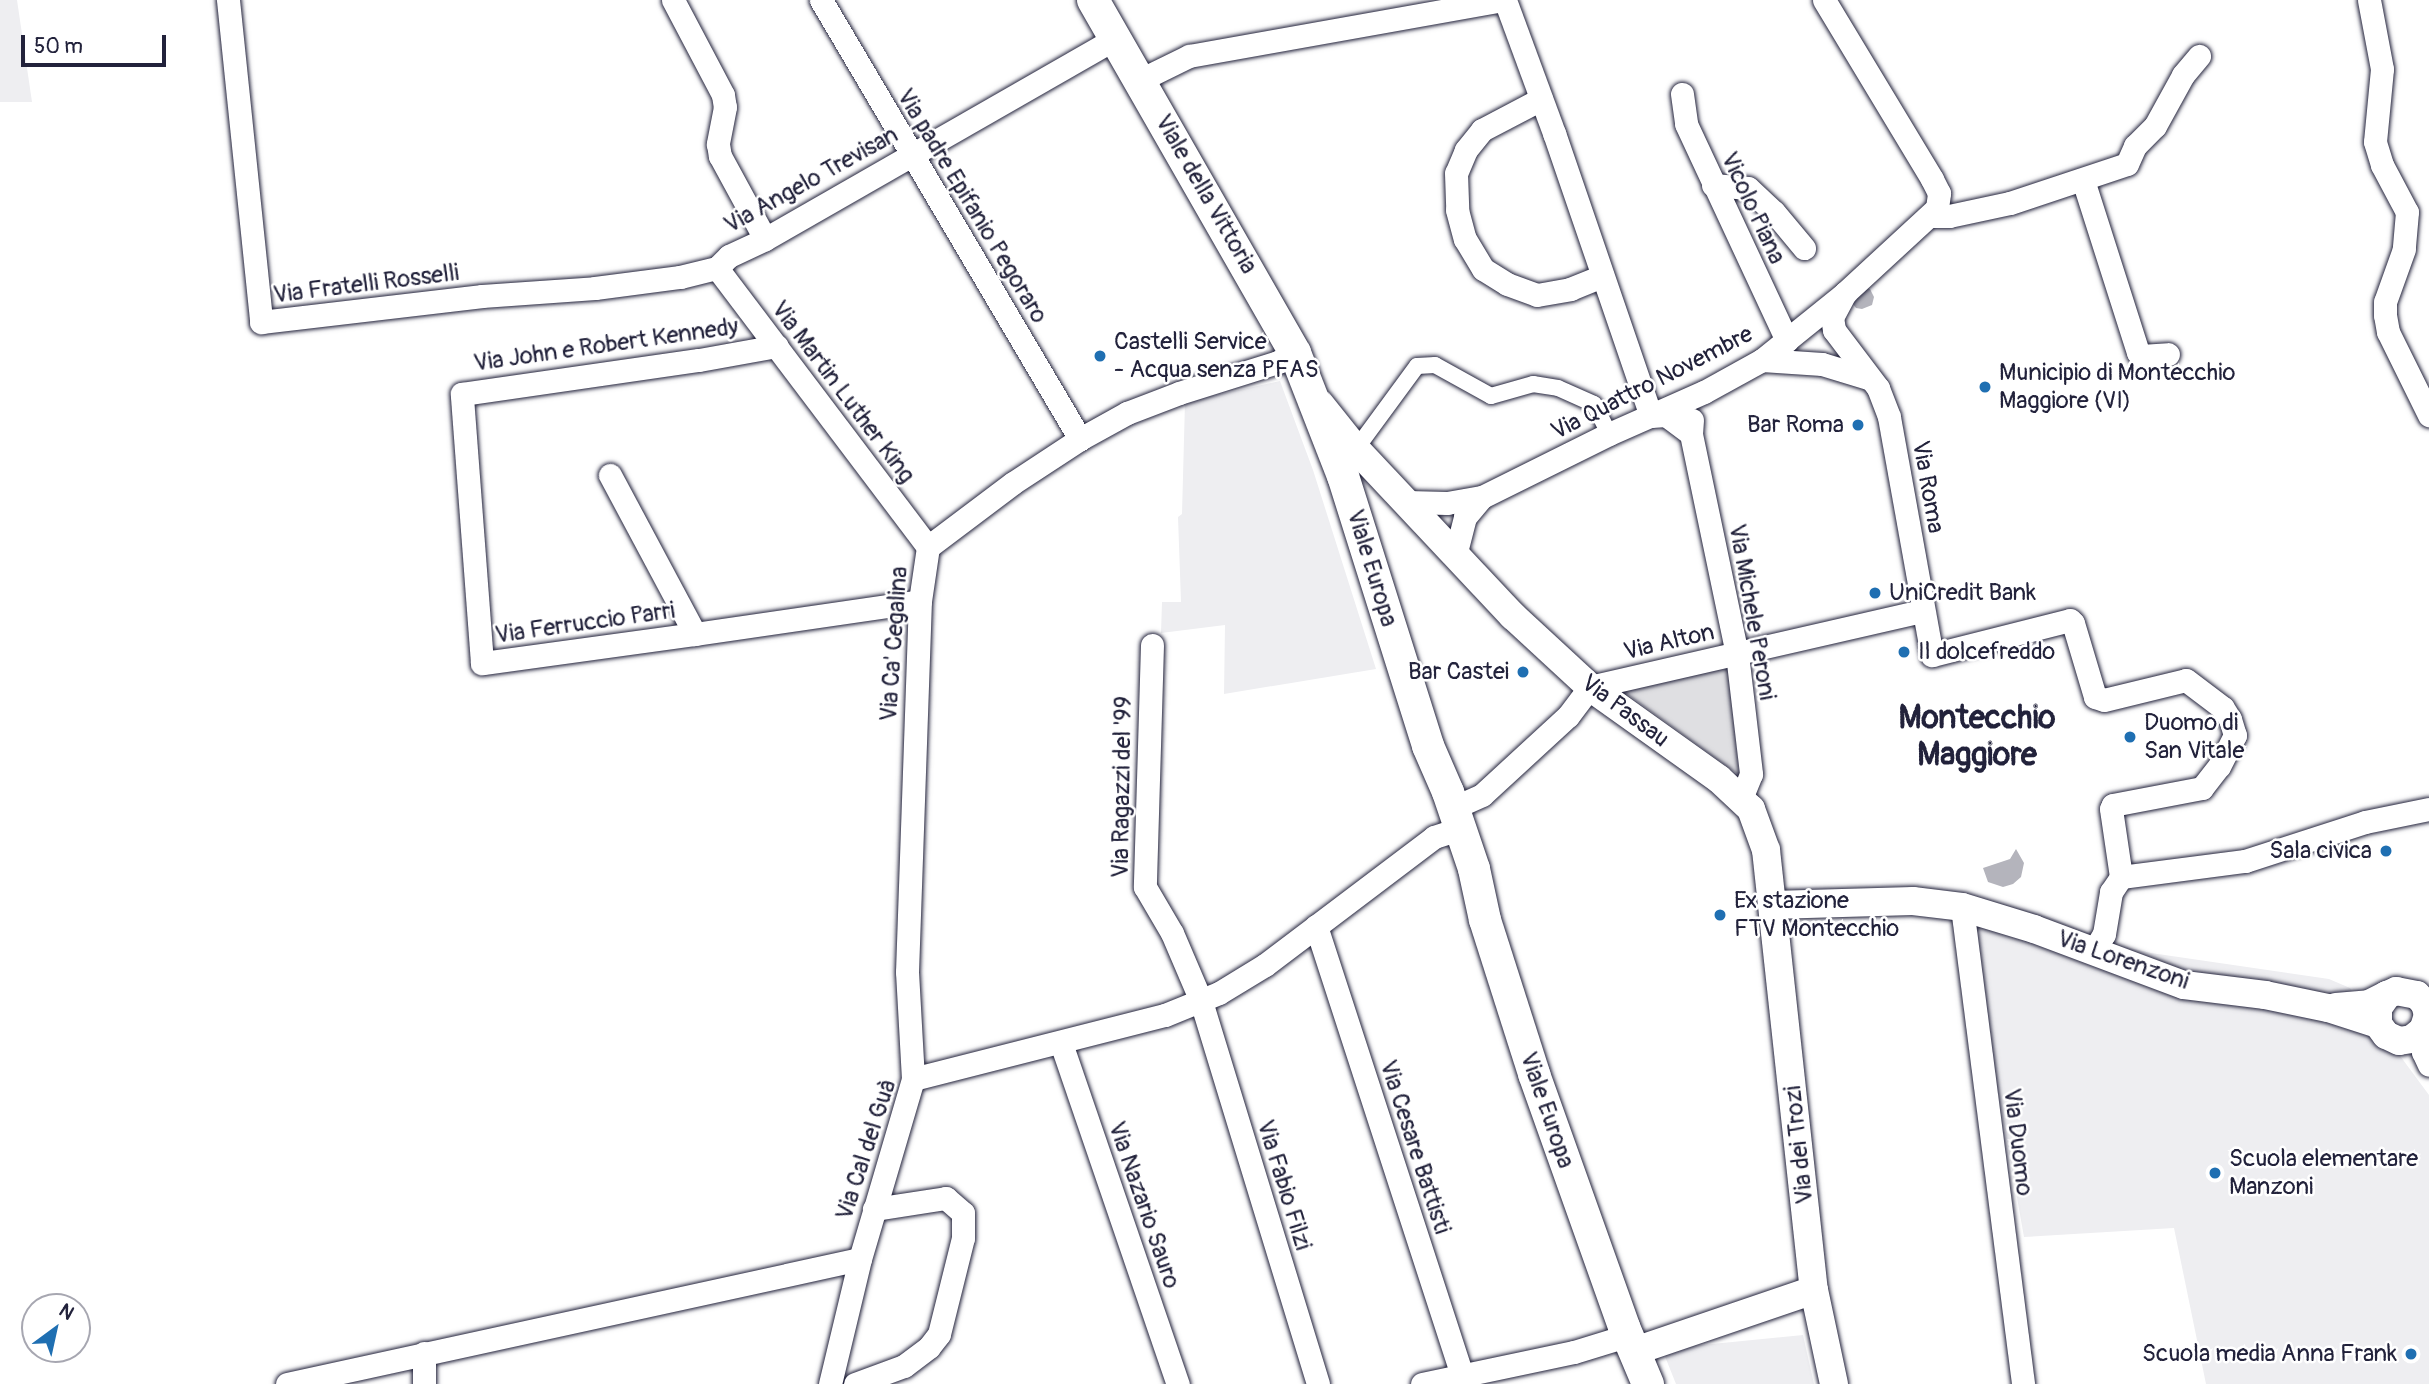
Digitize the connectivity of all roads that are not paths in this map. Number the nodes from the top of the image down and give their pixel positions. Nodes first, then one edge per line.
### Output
1 (229, 0) edge
2 (673, 0) edge
3 (821, 0) edge
4 (1093, 0) edge
5 (1504, 0) edge
6 (1824, 0) edge
7 (2370, 0) edge
8 (1464, 3) edge
9 (1116, 38) junction
10 (2199, 56) dead end
11 (1140, 80) junction
12 (1682, 94) dead end
13 (1541, 99) junction
14 (910, 154) junction
15 (2083, 180) junction
16 (1713, 185) junction
17 (1930, 216) junction
18 (765, 239) junction
19 (1804, 248) dead end
20 (717, 268) junction
21 (1603, 276) junction
22 (1845, 293) junction
23 (1787, 341) junction
24 (777, 346) junction
25 (1295, 353) junction
26 (2168, 354) dead end
27 (1762, 360) junction
28 (1868, 378) junction
29 (1310, 392) junction
30 (1704, 392) junction
31 (2429, 415) edge
32 (1651, 416) junction
33 (1608, 434) junction
34 (1691, 434) junction
35 (1080, 439) junction
36 (1356, 449) junction
37 (610, 475) dead end
38 (1482, 497) junction
39 (1407, 502) junction
40 (928, 547) junction
41 (1455, 556) junction
42 (920, 601) junction
43 (1922, 611) junction
44 (695, 634) junction
45 (1152, 645) dead end
46 (1737, 654) junction
47 (481, 663) joint
48 (1590, 687) junction
49 (1741, 799) junction
50 (2429, 809) edge
51 (1450, 820) junction
52 (2121, 877) junction
53 (1772, 905) junction
54 (1962, 907) junction
55 (1316, 926) junction
56 (2093, 952) junction
57 (2388, 995) junction
58 (1200, 1001) junction
59 (2328, 1008) junction
60 (2427, 1020) edge
61 (2378, 1024) junction
62 (1060, 1043) junction
63 (2429, 1065) edge
64 (913, 1079) junction
65 (874, 1209) junction
66 (860, 1259) junction
67 (1814, 1290) junction
68 (1629, 1344) junction
69 (424, 1353) junction
70 (1464, 1379) edge
71 (287, 1384) edge
72 (424, 1384) edge
73 (830, 1384) edge
74 (855, 1384) edge
75 (1178, 1384) edge
76 (1318, 1384) edge
77 (1422, 1384) edge
78 (1646, 1384) edge
79 (1834, 1384) edge
80 (2022, 1384) edge

1 - 20 street, Via Fratelli Rosselli
2 - 18 street
3 - 14 street, Via padre Epifanio Pegoraro
4 - 9 main road, Viale della Vittoria
5 - 8 street
5 - 13 street
6 - 17 street
7 - 31 street
8 - 11 street
9 - 11 main road, Viale della Vittoria
9 - 14 street, Via Angelo Trevisan
10 - 15 street
11 - 25 main road, Viale della Vittoria
12 - 16 street, Vicolo Piana
13 - 21 street
13 - 21 street
14 - 18 street, Via Angelo Trevisan
14 - 35 street, Via padre Epifanio Pegoraro
15 - 17 street
15 - 26 street
16 - 19 street
16 - 23 street, Vicolo Piana
17 - 22 street, Via Quattro Novembre
18 - 20 street, Via Angelo Trevisan
20 - 24 street, Via Martin Luther King
21 - 32 street
22 - 23 street, Via Quattro Novembre
22 - 28 street, Via Roma
23 - 27 street, Via Quattro Novembre
24 - 40 street, Via Martin Luther King
24 - 47 street, Via John e Robert Kennedy
25 - 29 main road, Viale della Vittoria
25 - 35 street, Via Ca' Cegalina
27 - 28 street
27 - 30 street, Via Quattro Novembre
28 - 43 street, Via Roma
29 - 36 street, Via Passau
29 - 51 main road, Viale Europa
30 - 32 street, Via Quattro Novembre
30 - 34 street, Via Michele Peroni
32 - 33 street, Via Quattro Novembre
32 - 34 street
33 - 36 street
33 - 38 street, Via Quattro Novembre
34 - 46 street, Via Michele Peroni
35 - 40 street, Via Ca' Cegalina
36 - 39 street, Via Passau
37 - 44 street, Via Ferruccio Parri
38 - 39 street, Via Quattro Novembre
38 - 41 street, Via Quattro Novembre
39 - 41 street, Via Passau
40 - 42 street, Via Ca' Cegalina
41 - 48 street, Via Passau
42 - 44 street, Via Ferruccio Parri
42 - 64 street, Via Ca' Cegalina
43 - 46 street, Via Alton
43 - 52 street, Via Roma
44 - 47 street, Via Ferruccio Parri
45 - 58 street, Via Ragazzi del '99
46 - 48 street, Via Alton
46 - 49 street, Via Michele Peroni
48 - 49 street, Via Passau
48 - 51 street, Via Cal del Guà
49 - 53 street, Via Passau
50 - 52 street
51 - 55 street, Via Cal del Guà
51 - 68 main road, Viale Europa
52 - 56 street
53 - 54 street
53 - 67 street, Via dei Trozi
54 - 56 street, Via Lorenzoni
54 - 80 street, Via Duomo
55 - 58 street, Via Cal del Guà
55 - 70 street, Via Cesare Battisti
56 - 59 street, Via Lorenzoni
57 - 59 street, Via Lorenzoni
57 - 60 street
57 - 61 street
58 - 62 street, Via Cal del Guà
58 - 76 street, Via Fabio Filzi
59 - 61 street, Via Lorenzoni
60 - 61 street
60 - 63 street
62 - 64 street, Via Cal del Guà
62 - 75 street, Via Nazario Sauro
64 - 65 street, Via Cal del Guà
65 - 66 street, Via Cal del Guà
65 - 74 street
66 - 69 street, Via Cal del Guà
66 - 73 street
67 - 68 street
67 - 79 street, Via dei Trozi
68 - 70 street
68 - 78 main road, Viale Europa
69 - 71 street, Via Cal del Guà
69 - 72 street
70 - 77 street

